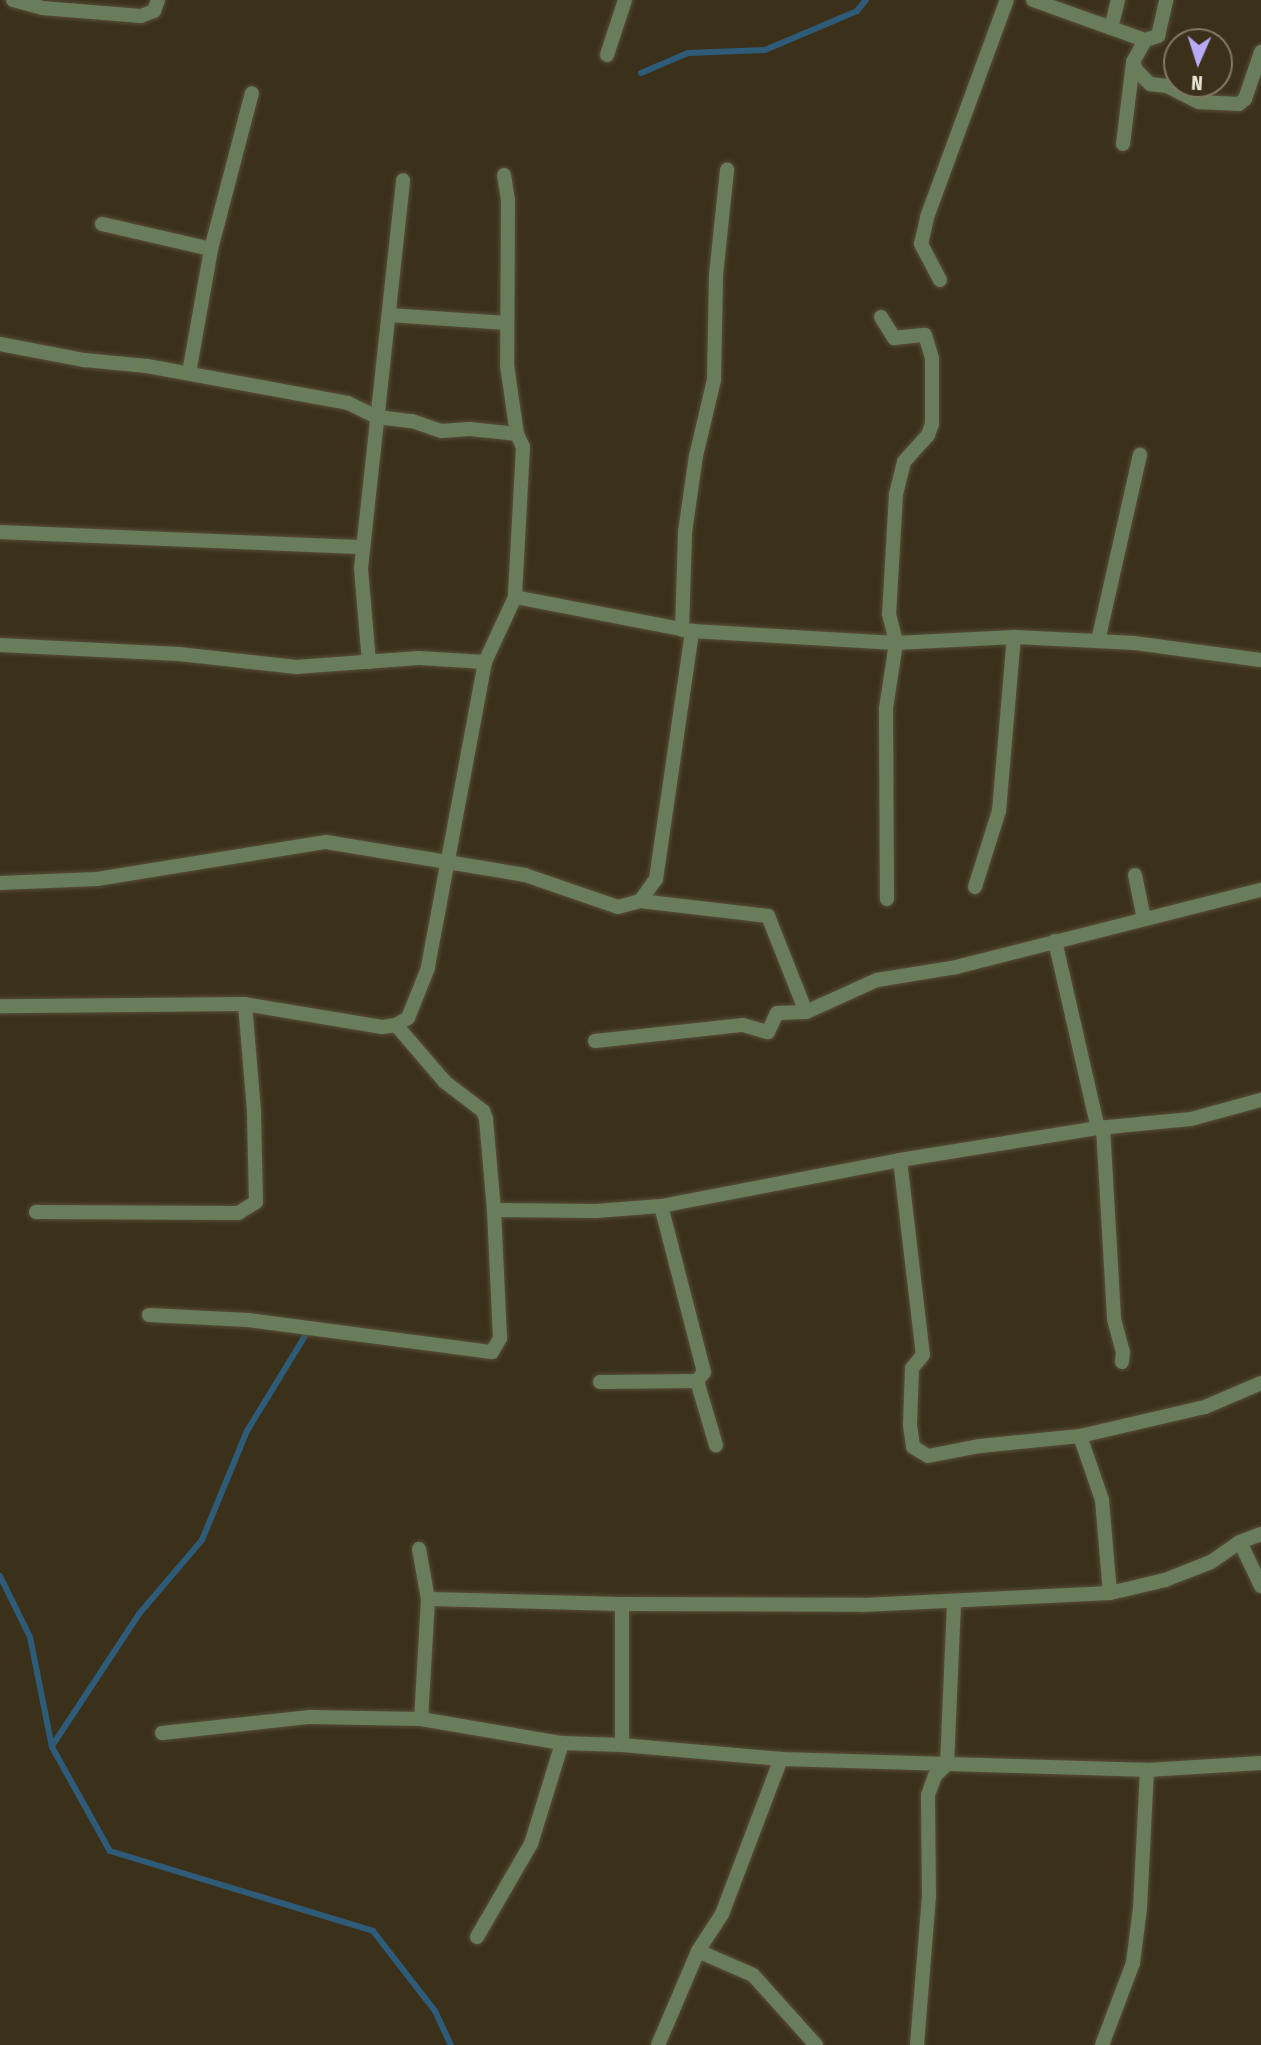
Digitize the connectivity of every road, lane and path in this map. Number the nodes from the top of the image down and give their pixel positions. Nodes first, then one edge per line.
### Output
1 (13, 0) edge
2 (158, 0) edge
3 (625, 0) edge
4 (1007, 0) edge
5 (1033, 0) edge
6 (1118, 0) edge
7 (1166, 0) edge
8 (1111, 28) junction
9 (1145, 40) junction
10 (1261, 52) edge
11 (607, 55) dead end
12 (1133, 62) junction
13 (252, 93) dead end
14 (1123, 145) dead end
15 (727, 170) dead end
16 (504, 175) dead end
17 (403, 180) dead end
18 (102, 224) dead end
19 (211, 248) junction
20 (940, 280) dead end
21 (389, 315) junction
22 (881, 317) dead end
23 (507, 324) junction
24 (0, 344) edge
25 (189, 373) junction
26 (377, 417) junction
27 (517, 434) junction
28 (1140, 455) dead end
29 (0, 532) edge
30 (363, 547) junction
31 (514, 597) junction
32 (687, 630) junction
33 (1014, 637) junction
34 (1098, 641) junction
35 (896, 643) junction
36 (0, 645) edge
37 (1261, 660) edge
38 (369, 662) junction
39 (485, 662) junction
40 (448, 861) junction
41 (1135, 875) dead end
42 (0, 883) edge
43 (975, 887) dead end
44 (1261, 890) edge
45 (887, 899) dead end
46 (640, 901) junction
47 (1144, 919) junction
48 (1055, 942) junction
49 (245, 1004) junction
50 (0, 1006) edge
51 (806, 1012) junction
52 (396, 1025) junction
53 (595, 1041) dead end
54 (1261, 1100) edge
55 (1101, 1128) junction
56 (900, 1160) junction
57 (661, 1206) junction
58 (494, 1210) junction
59 (36, 1212) dead end
60 (149, 1315) dead end
61 (1122, 1362) dead end
62 (697, 1381) junction
63 (600, 1382) dead end
64 (1261, 1382) edge
65 (1080, 1436) junction
66 (716, 1445) dead end
67 (1261, 1534) edge
68 (1240, 1542) junction
69 (419, 1549) dead end
70 (1261, 1586) edge
71 (1110, 1593) junction
72 (428, 1599) junction
73 (954, 1601) junction
74 (622, 1604) junction
75 (421, 1719) junction
76 (162, 1733) dead end
77 (562, 1743) junction
78 (622, 1745) junction
79 (781, 1759) junction
80 (1261, 1763) edge
81 (947, 1765) junction
82 (1147, 1770) junction
83 (477, 1937) dead end
84 (698, 1951) junction
85 (658, 2045) edge
86 (816, 2045) edge
87 (917, 2045) edge
88 (1102, 2045) edge

1 - 2 street
3 - 11 street
4 - 20 street
5 - 8 street
6 - 8 street
7 - 9 street
8 - 9 street
9 - 12 street
10 - 12 street
12 - 14 street
13 - 19 street
15 - 32 street
16 - 23 street
17 - 21 street
18 - 19 street
19 - 25 street
21 - 23 street
21 - 26 street
22 - 35 street
23 - 27 street
24 - 25 street
25 - 26 street
26 - 27 street
26 - 30 street
27 - 31 street
28 - 34 street
29 - 30 street
30 - 38 street
31 - 32 street
31 - 39 street
32 - 35 street
32 - 46 street
33 - 34 street
33 - 35 street
33 - 43 street
34 - 37 street
35 - 45 street
36 - 38 street
38 - 39 street
39 - 40 street
40 - 42 street
40 - 46 street
40 - 52 street
41 - 47 street
44 - 47 street
46 - 51 street
47 - 48 street
48 - 51 street
48 - 55 street
49 - 50 street
49 - 52 street
49 - 59 street
51 - 53 street
52 - 58 street
54 - 55 street
55 - 56 street
55 - 61 street
56 - 57 street
56 - 65 street
57 - 58 street
57 - 62 street
58 - 60 street
62 - 63 street
62 - 66 street
64 - 65 street
65 - 71 street
67 - 68 street
68 - 70 street
68 - 71 street
69 - 72 street
71 - 73 street
72 - 74 street
72 - 75 street
73 - 74 street
73 - 81 street
74 - 78 street
75 - 76 street
75 - 77 street
77 - 78 street
77 - 83 street
78 - 79 street
79 - 81 street
79 - 84 street
80 - 82 street
81 - 82 street
81 - 87 street
82 - 88 street
84 - 85 street
84 - 86 street

